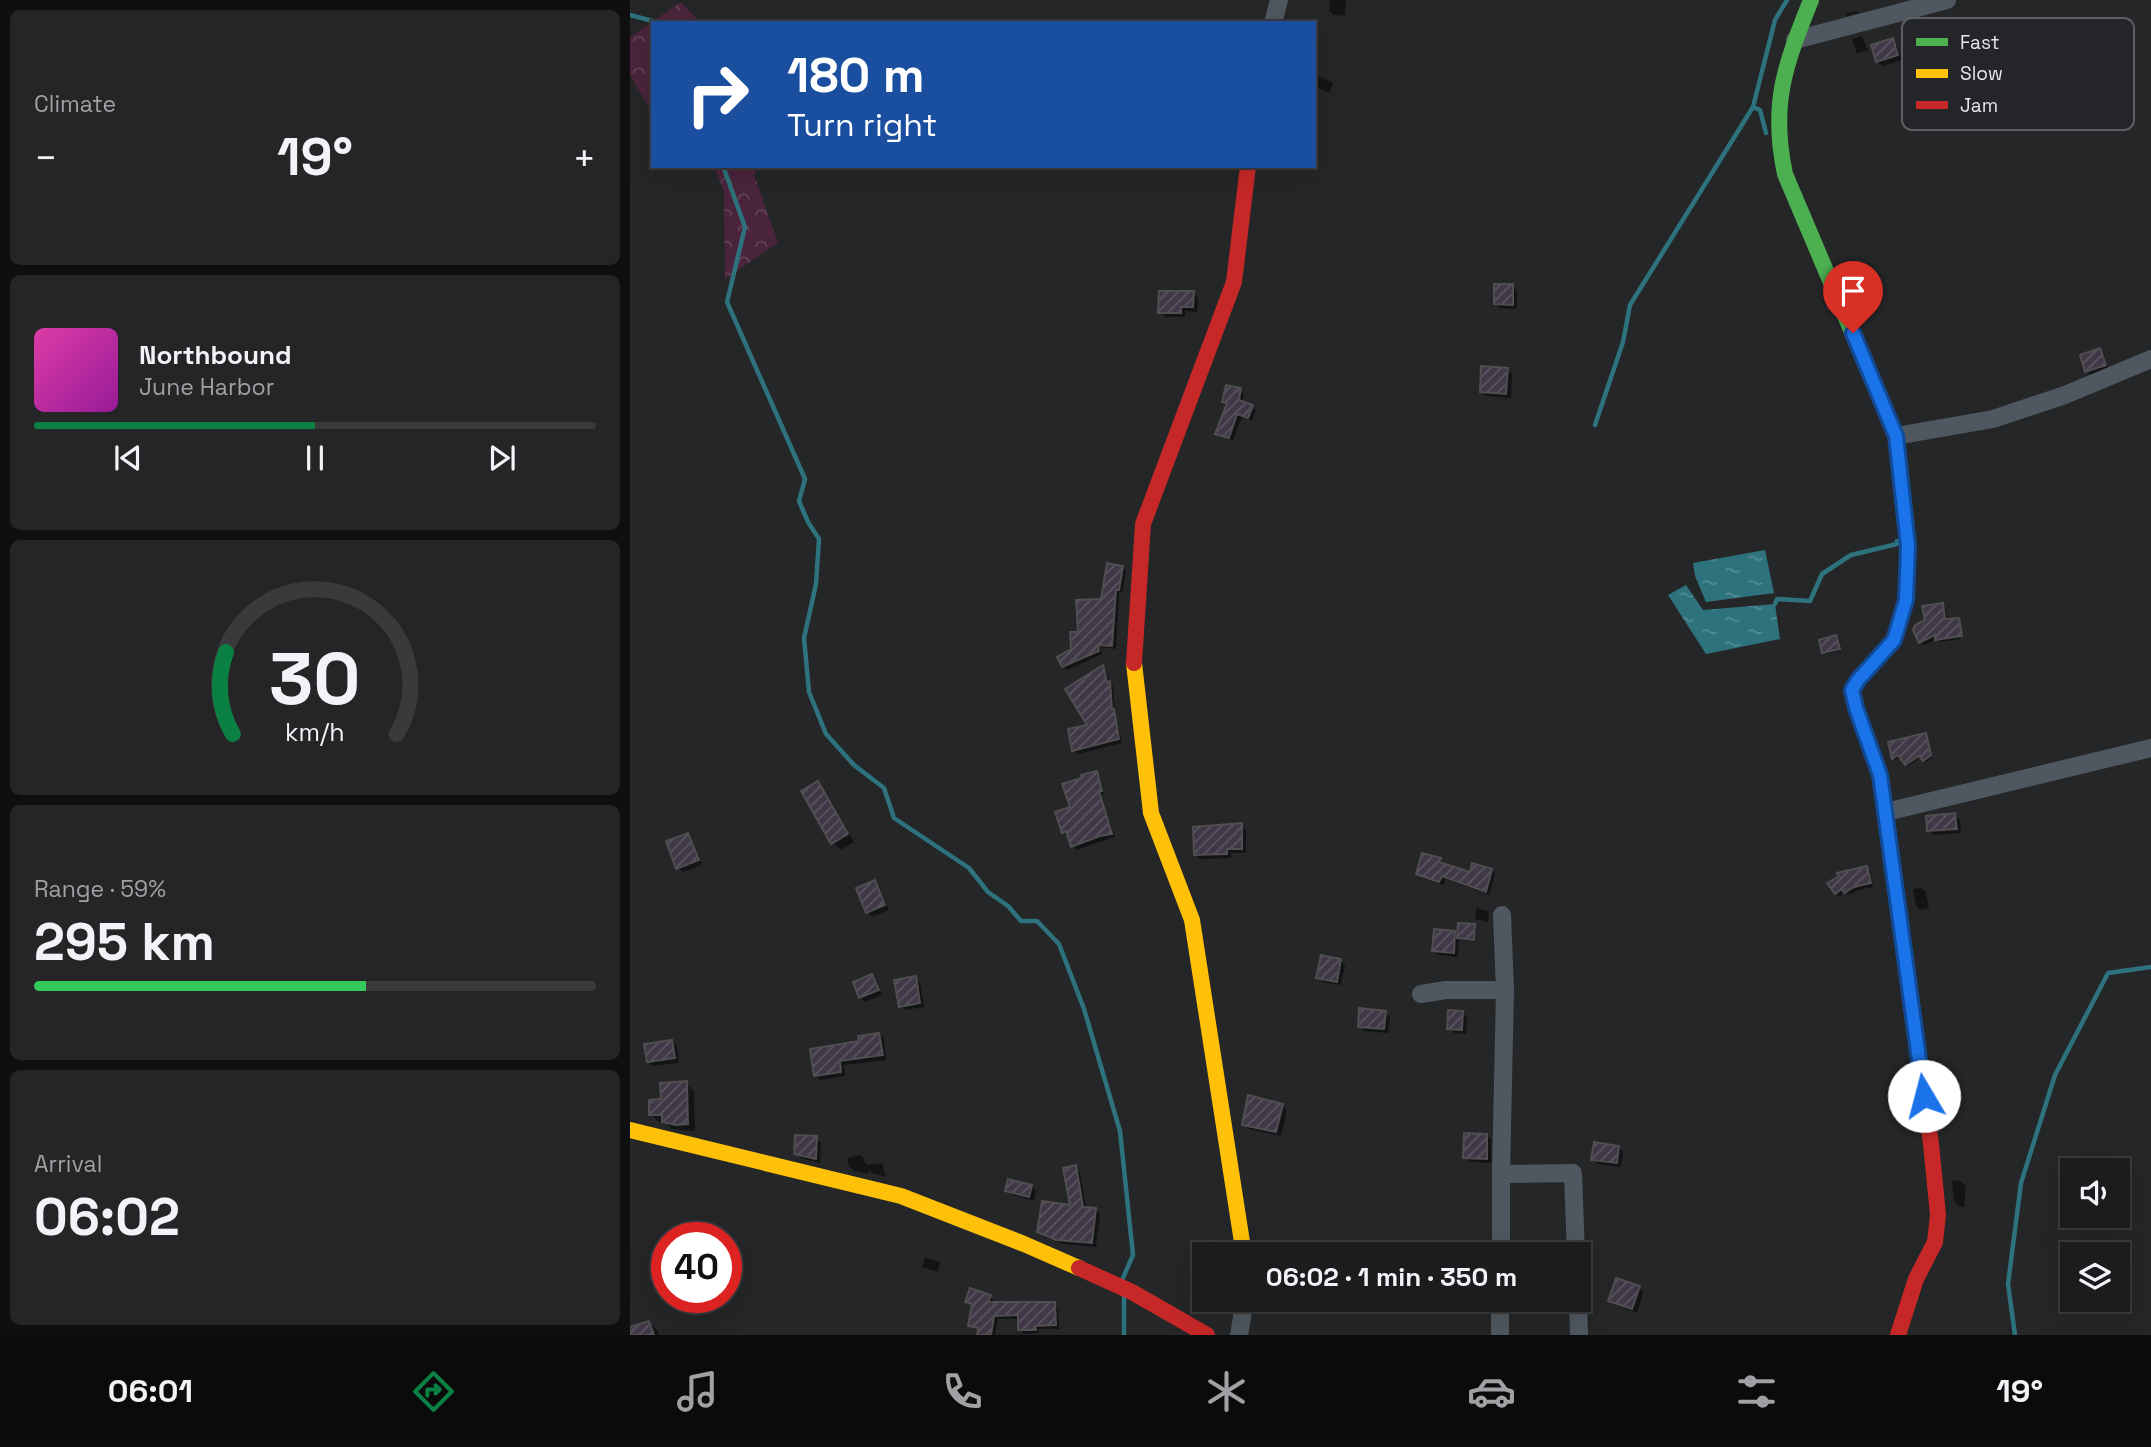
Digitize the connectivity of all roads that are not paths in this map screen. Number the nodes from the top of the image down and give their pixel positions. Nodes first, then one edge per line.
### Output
1 (1279, 0) edge
2 (1811, 0) edge
3 (1947, 0) edge
4 (1274, 21) edge
5 (1795, 40) junction
6 (1248, 168) edge
7 (2151, 359) edge
8 (1896, 436) junction
9 (2151, 748) edge
10 (1886, 812) junction
11 (1503, 915) dead end
12 (1506, 990) junction
13 (1421, 994) dead end
14 (630, 1130) edge
15 (1501, 1174) junction
16 (1242, 1242) edge
17 (1501, 1242) edge
18 (1576, 1242) edge
19 (1243, 1312) edge
20 (1500, 1312) edge
21 (1578, 1312) edge
22 (1207, 1335) edge
23 (1239, 1335) edge
24 (1500, 1335) edge
25 (1579, 1335) edge
26 (1898, 1335) edge

1 - 4 street
2 - 5 street
3 - 5 street
5 - 8 street
6 - 16 street
7 - 8 street
8 - 10 street
9 - 10 street
10 - 26 street
11 - 12 street
12 - 13 street
12 - 15 street
14 - 22 street
15 - 17 street
15 - 18 street
19 - 23 street
20 - 24 street
21 - 25 street

